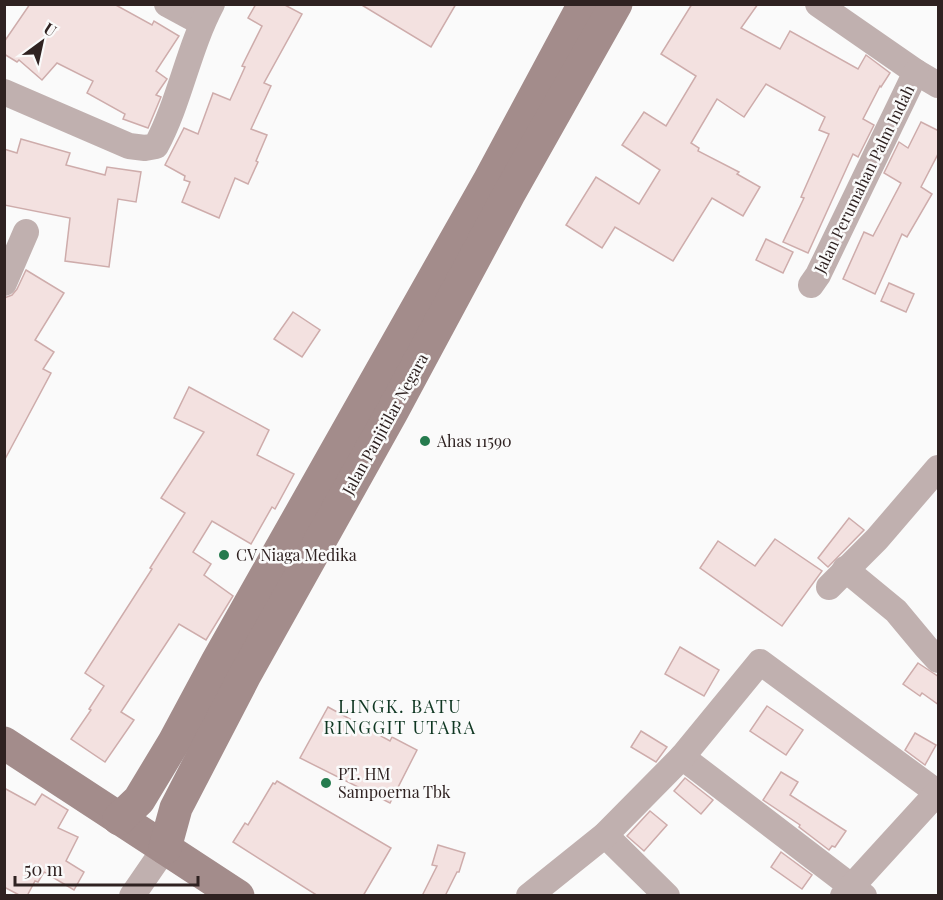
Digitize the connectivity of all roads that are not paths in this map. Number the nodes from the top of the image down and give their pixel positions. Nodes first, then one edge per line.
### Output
1 (167, 4) edge
2 (584, 4) edge
3 (616, 4) edge
4 (818, 4) edge
5 (207, 14) edge
6 (916, 72) junction
7 (939, 85) edge
8 (4, 92) edge
9 (26, 232) dead end
10 (4, 283) edge
11 (811, 285) dead end
12 (939, 468) edge
13 (939, 660) edge
14 (4, 743) edge
15 (682, 757) junction
16 (938, 792) edge
17 (143, 834) junction
18 (605, 835) junction
19 (853, 892) edge
20 (132, 896) edge
21 (238, 896) edge
22 (530, 896) edge
23 (667, 896) edge

1 - 5 street
2 - 17 main road
3 - 17 main road, Jalan Panjitilar Negara
4 - 6 street
5 - 8 street
6 - 7 street
6 - 11 street, Jalan Perumahan Palm Indah
9 - 10 street
12 - 13 street
14 - 17 main road
15 - 16 street
15 - 18 street
15 - 19 street
16 - 19 street
17 - 20 street
17 - 21 main road
18 - 22 street
18 - 23 street

